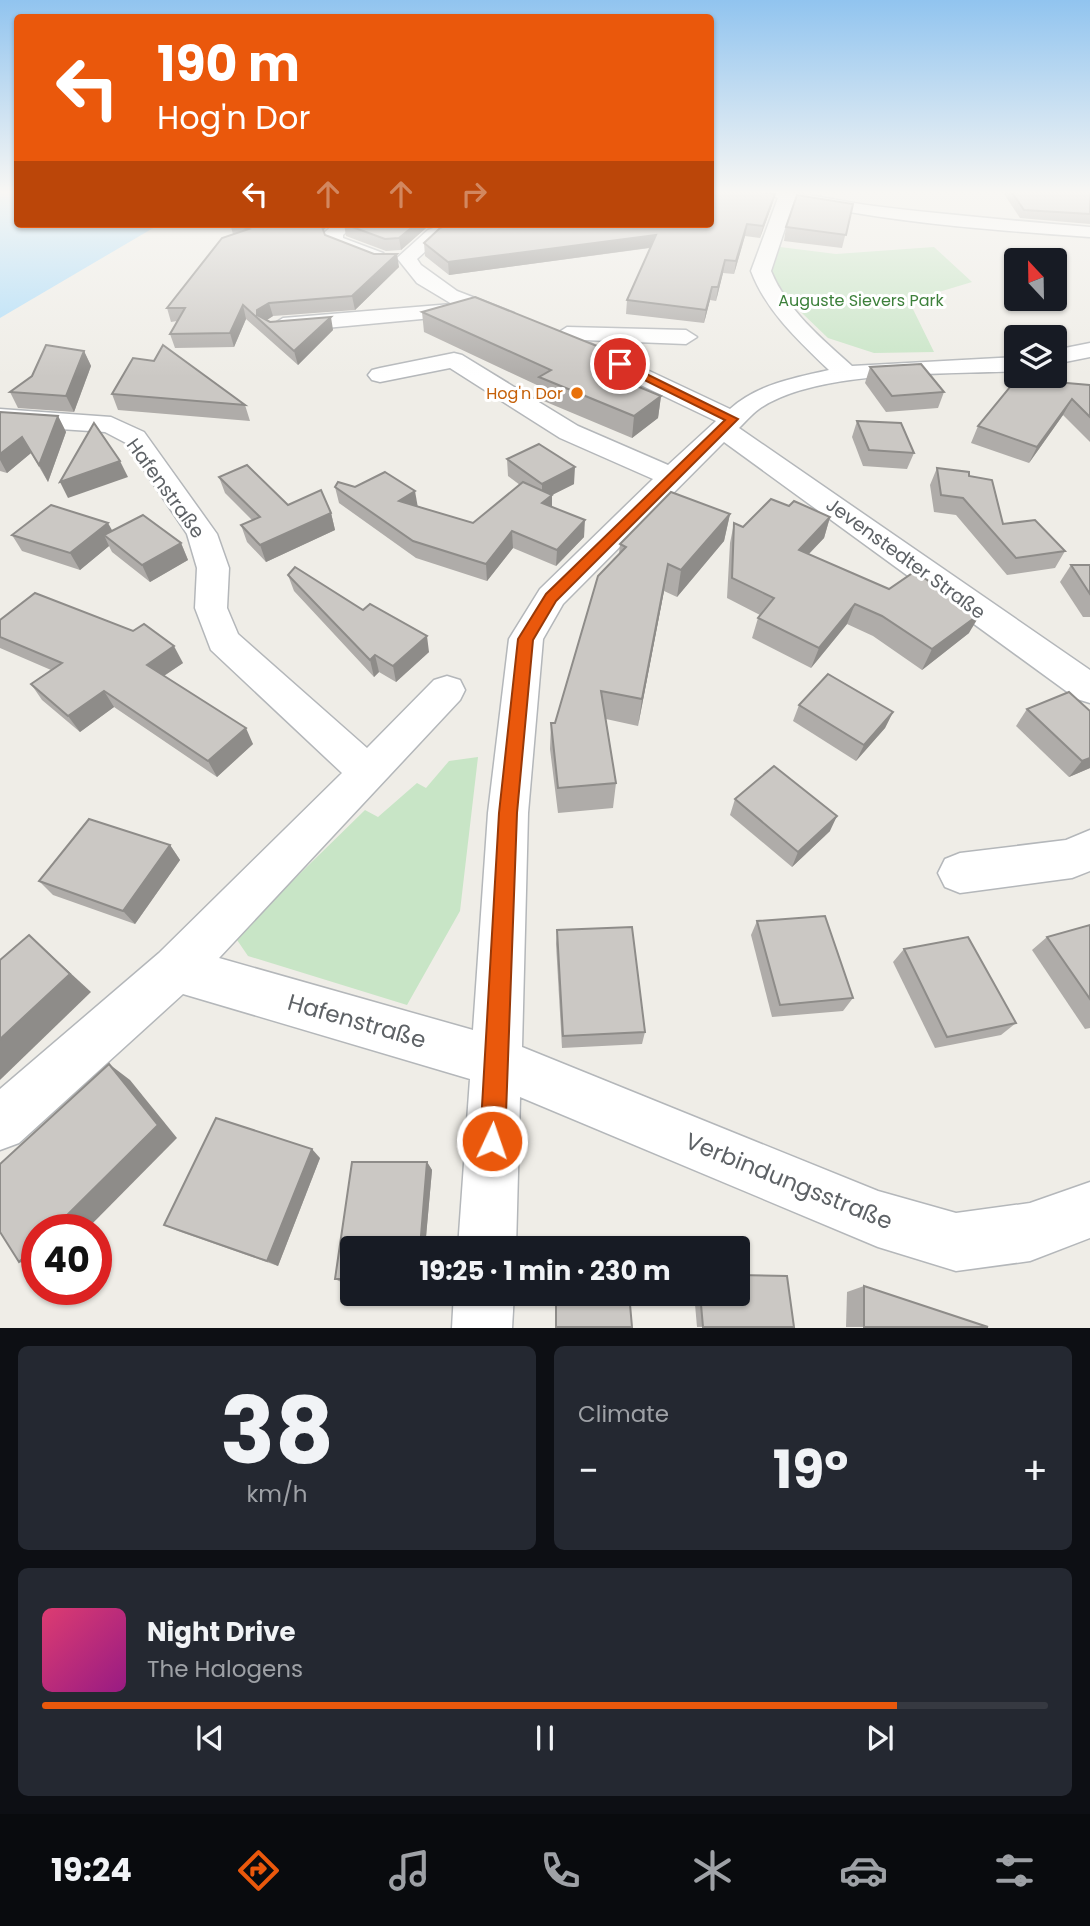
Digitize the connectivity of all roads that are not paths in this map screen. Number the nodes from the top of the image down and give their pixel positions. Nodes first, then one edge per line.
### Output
1 (366, 253) edge
2 (413, 253) edge
3 (766, 253) edge
4 (407, 258) junction
5 (478, 308) junction
6 (524, 325) edge
7 (273, 326) edge
8 (686, 337) dead end
9 (1088, 352) edge
10 (1067, 355) edge
11 (1004, 365) edge
12 (846, 373) junction
13 (380, 375) dead end
14 (0, 417) edge
15 (727, 423) junction
16 (671, 477) junction
17 (447, 690) dead end
18 (1090, 690) edge
19 (368, 773) junction
20 (1090, 849) edge
21 (960, 873) dead end
22 (176, 969) junction
23 (497, 1062) junction
24 (0, 1125) edge
25 (1090, 1210) edge
26 (488, 1236) edge
27 (483, 1306) edge
28 (482, 1328) edge

1 - 4 street
2 - 4 street
3 - 12 street
4 - 5 street
5 - 6 street
5 - 7 street
8 - 15 street
9 - 10 street
11 - 12 street
12 - 15 street
13 - 16 street
14 - 19 street, Hafenstraße
15 - 16 street
15 - 18 street, Jevenstedter Straße
16 - 23 street
17 - 19 street
19 - 22 street
20 - 21 street
22 - 23 street, Hafenstraße
22 - 24 street
23 - 25 street, Verbindungsstraße
23 - 26 street
27 - 28 street

